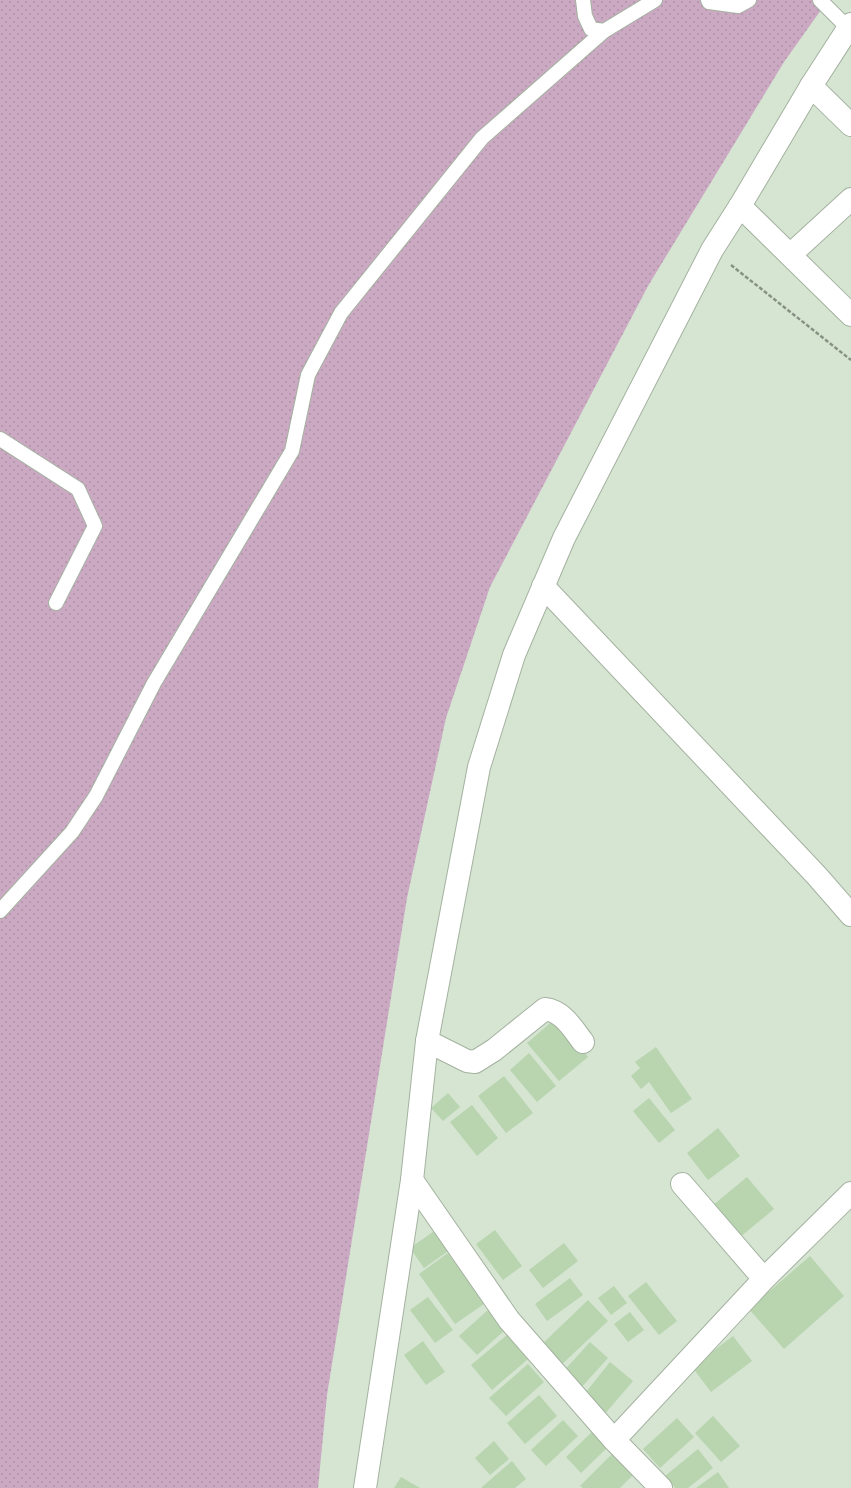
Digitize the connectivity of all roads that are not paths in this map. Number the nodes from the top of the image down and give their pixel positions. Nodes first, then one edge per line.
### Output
1 (583, 0) edge
2 (655, 0) edge
3 (708, 0) edge
4 (749, 0) edge
5 (820, 0) edge
6 (850, 28) edge
7 (604, 30) junction
8 (811, 86) junction
9 (851, 125) edge
10 (851, 199) edge
11 (740, 206) junction
12 (790, 255) junction
13 (851, 315) edge
14 (0, 439) edge
15 (543, 586) junction
16 (56, 603) dead end
17 (0, 911) edge
18 (851, 915) edge
19 (427, 1041) junction
20 (584, 1042) dead end
21 (412, 1180) junction
22 (682, 1184) dead end
23 (851, 1193) edge
24 (764, 1279) junction
25 (614, 1440) junction
26 (365, 1488) edge
27 (661, 1488) edge

1 - 7 lane
2 - 7 lane
3 - 4 lane
5 - 6 lane
6 - 8 street
7 - 17 lane
8 - 9 street
8 - 11 street
10 - 12 street
11 - 12 street
11 - 15 street
12 - 13 street
14 - 16 lane
15 - 18 street
15 - 19 street
19 - 20 street
19 - 21 street
21 - 25 street
21 - 26 street
22 - 24 street
23 - 24 street
24 - 25 street
25 - 27 street

